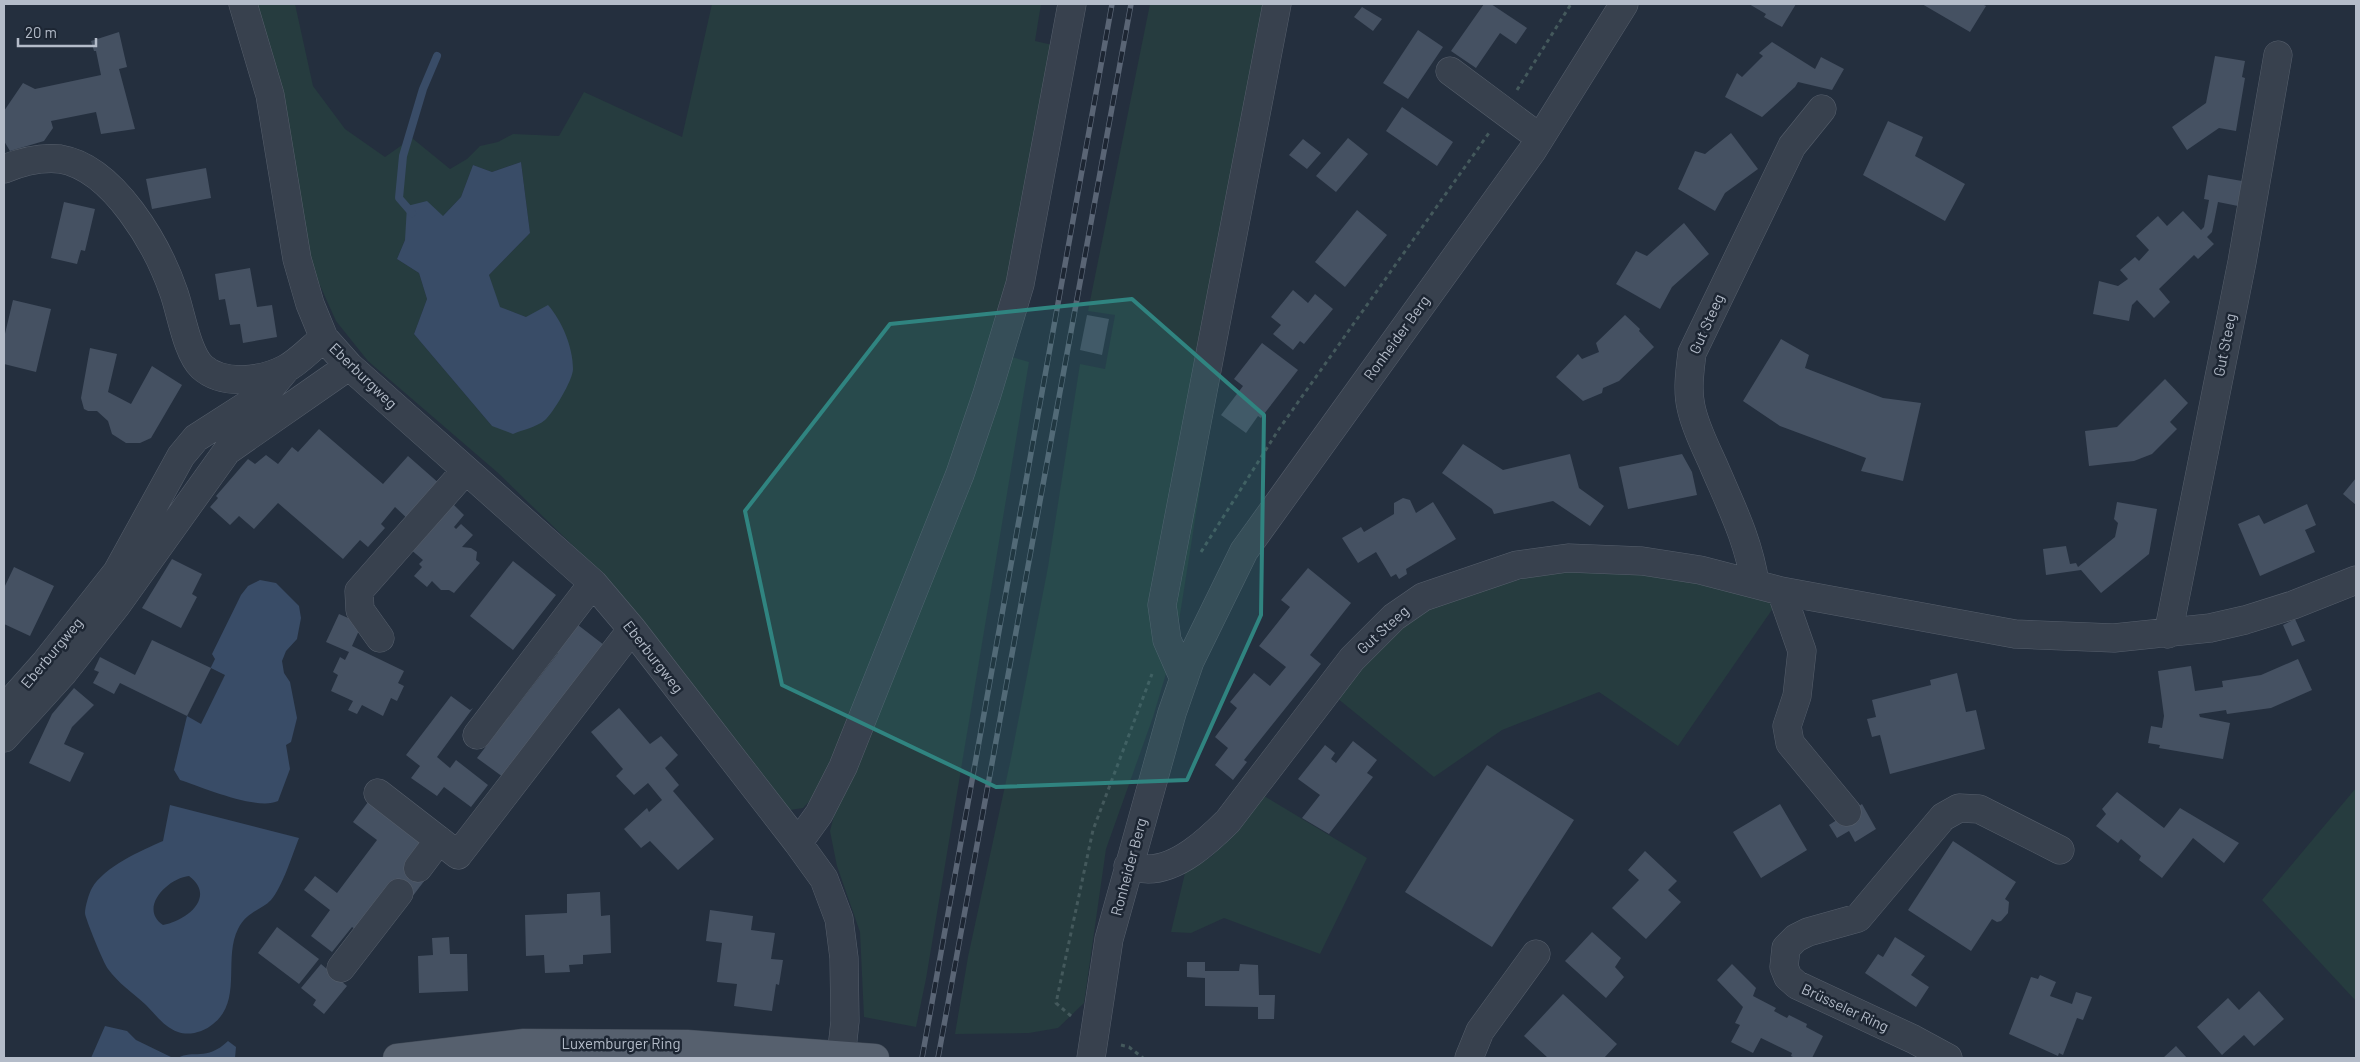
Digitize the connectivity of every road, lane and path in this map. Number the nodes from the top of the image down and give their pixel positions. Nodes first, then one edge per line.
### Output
1 (243, 4) edge
2 (1072, 4) edge
3 (1277, 4) edge
4 (1571, 4) edge
5 (1624, 4) edge
6 (2278, 55) dead end
7 (1450, 71) dead end
8 (1822, 109) dead end
9 (1504, 111) junction
10 (1540, 138) junction
11 (4, 169) edge
12 (1358, 320) dead end
13 (324, 338) junction
14 (348, 366) junction
15 (286, 369) junction
16 (465, 471) junction
17 (2356, 580) edge
18 (593, 583) junction
19 (1755, 584) junction
20 (1781, 590) junction
21 (632, 629) junction
22 (2168, 634) junction
23 (380, 638) dead end
24 (1184, 679) junction
25 (4, 709) edge
26 (477, 735) dead end
27 (4, 738) edge
28 (378, 793) dead end
29 (1847, 812) dead end
30 (439, 840) junction
31 (798, 842) junction
32 (2060, 850) dead end
33 (1128, 866) junction
34 (418, 868) dead end
35 (399, 893) dead end
36 (1536, 954) dead end
37 (341, 968) dead end
38 (1128, 1047) dead end
39 (842, 1057) edge
40 (397, 1058) edge
41 (876, 1058) edge
42 (1091, 1058) edge
43 (1143, 1058) edge
44 (1469, 1058) edge
45 (1948, 1058) edge

1 - 13 street, Eberburgweg
2 - 31 street
3 - 24 street
4 - 9 path
5 - 10 street, Ronheider Berg
6 - 22 street, Gut Steeg
7 - 9 street
8 - 19 street, Gut Steeg
9 - 10 street
9 - 12 path
10 - 24 street, Ronheider Berg
11 - 15 street, Eberburgweg
13 - 14 street, Eberburgweg
13 - 15 street, Eberburgweg
14 - 16 street, Eberburgweg
14 - 27 street
15 - 25 street, Eberburgweg
16 - 18 street, Eberburgweg
16 - 23 street
17 - 22 street, Gut Steeg
18 - 21 street, Eberburgweg
18 - 26 street
19 - 20 street, Gut Steeg
19 - 33 street, Gut Steeg
20 - 22 street, Gut Steeg
20 - 29 street
21 - 30 street
21 - 31 street, Eberburgweg
24 - 33 street, Ronheider Berg
28 - 30 street
30 - 34 street
31 - 39 street, Eberburgweg
32 - 45 street, Brüsseler Ring
33 - 42 street, Ronheider Berg
35 - 37 street
36 - 44 street
38 - 43 path
39 - 40 main road, Luxemburger Ring
39 - 41 main road, Luxemburger Ring

